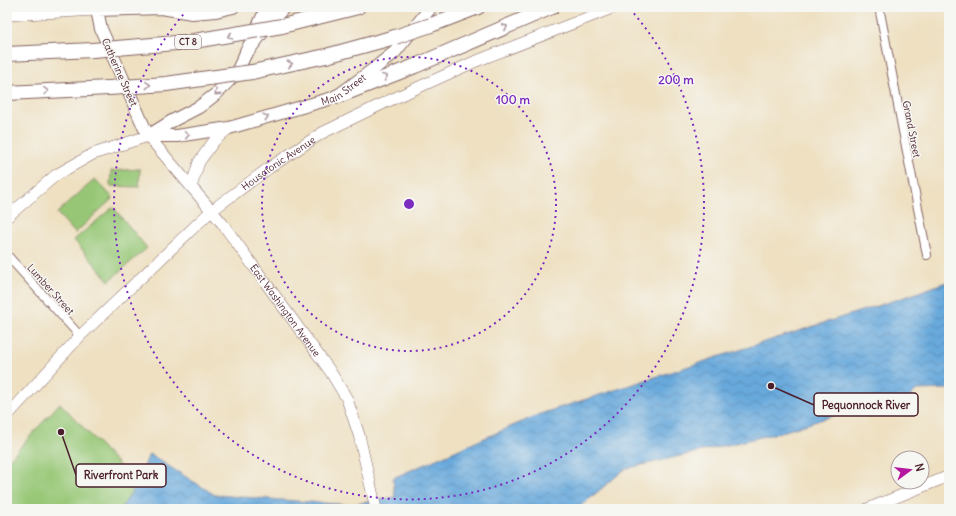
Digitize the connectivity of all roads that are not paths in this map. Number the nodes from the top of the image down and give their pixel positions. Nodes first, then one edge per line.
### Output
1 (233, 7) edge
2 (267, 7) edge
3 (283, 7) edge
4 (358, 7) edge
5 (431, 7) edge
6 (478, 7) edge
7 (552, 7) edge
8 (615, 7) edge
9 (879, 7) edge
10 (97, 8) edge
11 (164, 8) edge
12 (7, 15) edge
13 (247, 51) junction
14 (7, 54) edge
15 (7, 93) edge
16 (336, 97) junction
17 (229, 128) junction
18 (148, 136) junction
19 (191, 187) junction
20 (211, 211) junction
21 (7, 216) edge
22 (7, 255) edge
23 (927, 255) dead end
24 (80, 336) junction
25 (7, 416) edge
26 (949, 476) edge
27 (376, 509) edge
28 (867, 509) edge

1 - 11 main road
2 - 13 main road, Main Street
3 - 13 highway
4 -> 14 highway, CT 8, bridge
5 - 16 main road, Main Street
15 -> 6 highway, bridge
16 -> 7 highway
8 - 20 main road, Housatonic Avenue
9 - 23 street, Grand Street
10 - 11 main road
10 - 12 main road
10 - 18 main road, Catherine Street
13 -> 18 main road, Main Street
17 -> 16 main road, Main Street
18 -> 17 main road, Main Street
17 - 19 main road, Main Street
18 - 19 main road, East Washington Avenue
18 - 21 main road, Main Street
19 - 20 main road, East Washington Avenue
20 - 24 main road, Housatonic Avenue
20 - 27 main road, East Washington Avenue
22 - 24 street, Lumber Street
24 - 25 main road, Housatonic Avenue
26 - 28 main road

